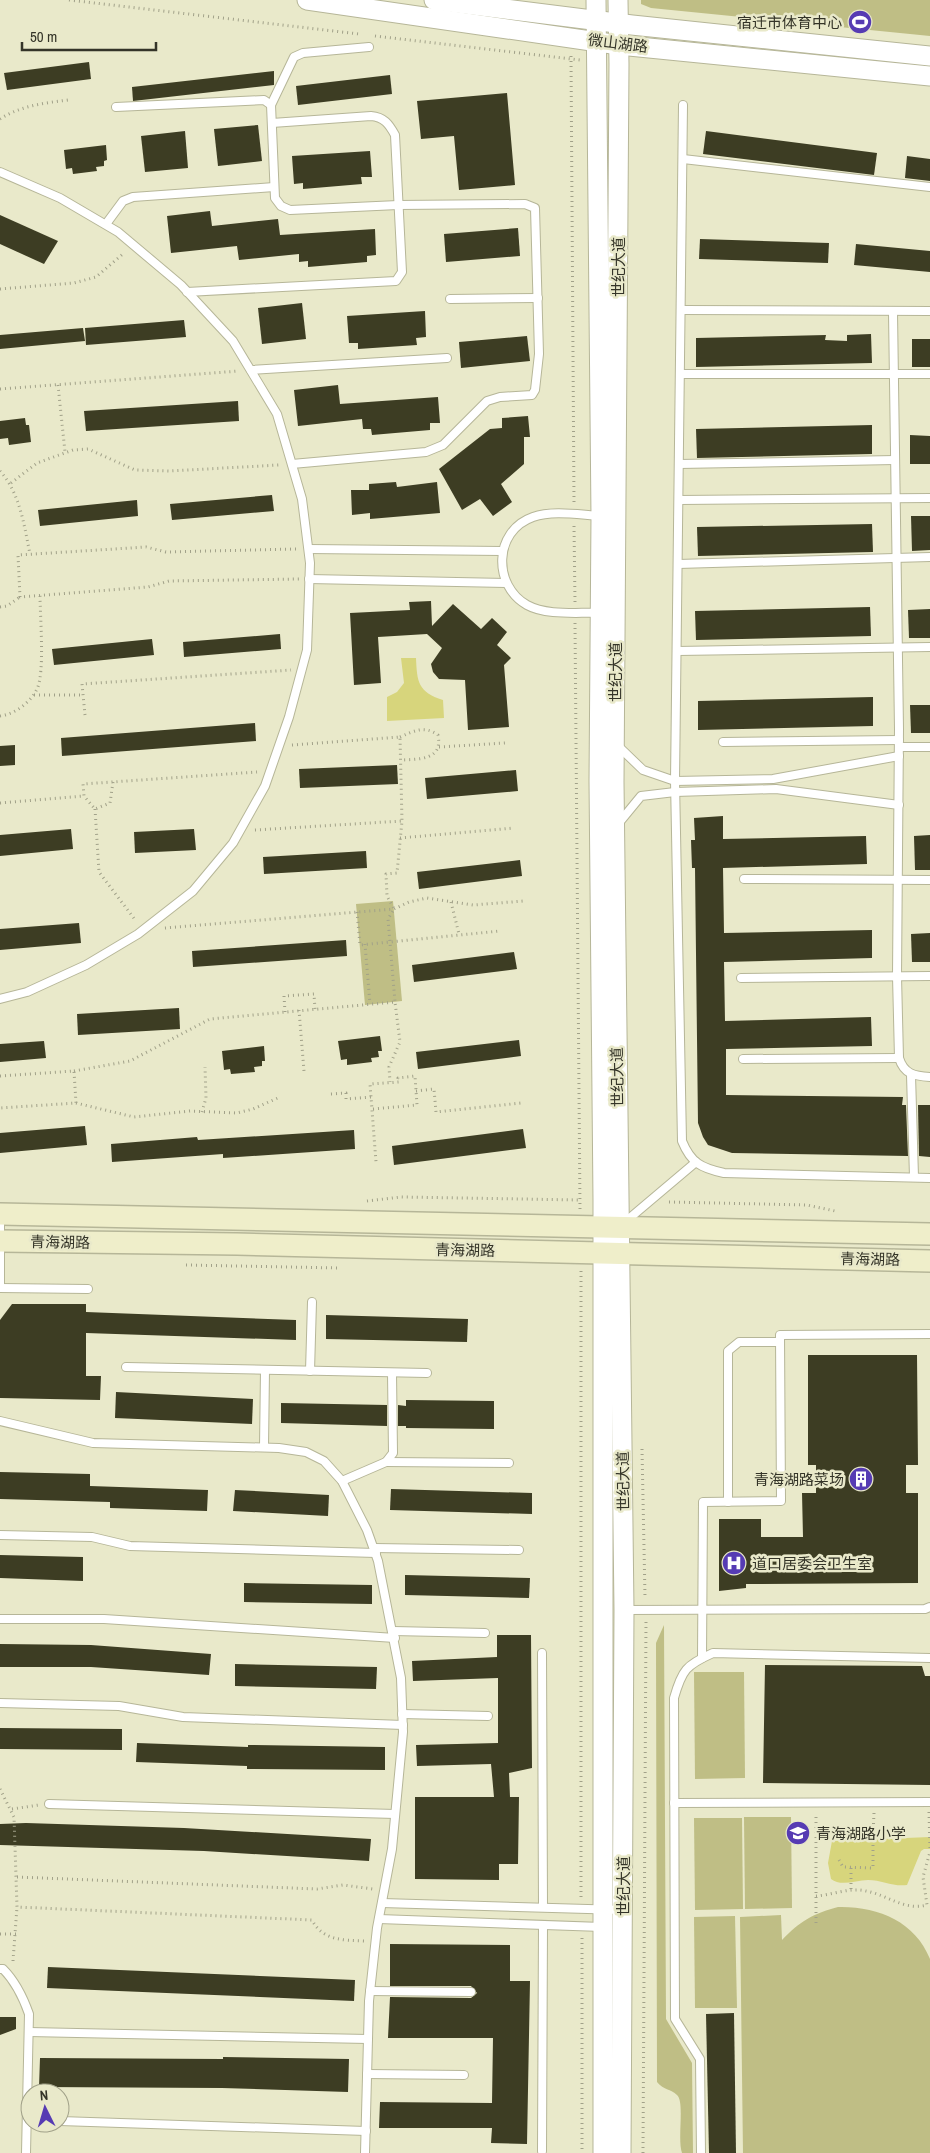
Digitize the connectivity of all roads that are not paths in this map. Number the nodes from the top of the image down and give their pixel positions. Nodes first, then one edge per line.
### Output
1 (307, 0) edge
2 (434, 0) edge
3 (596, 0) edge
4 (618, 0) edge
5 (596, 20) junction
6 (618, 23) junction
7 (597, 42) junction
8 (619, 45) junction
9 (369, 47) dead end
10 (930, 56) edge
11 (930, 76) edge
12 (271, 105) junction
13 (683, 105) dead end
14 (116, 107) dead end
15 (272, 123) junction
16 (682, 159) junction
17 (0, 172) edge
18 (274, 187) junction
19 (930, 187) edge
20 (398, 205) junction
21 (106, 224) junction
22 (187, 292) junction
23 (538, 298) junction
24 (450, 299) dead end
25 (681, 310) junction
26 (930, 311) edge
27 (893, 312) junction
28 (447, 358) dead end
29 (251, 370) junction
30 (680, 374) junction
31 (894, 374) junction
32 (930, 374) edge
33 (895, 460) junction
34 (292, 464) junction
35 (679, 464) junction
36 (930, 498) edge
37 (896, 499) junction
38 (679, 500) junction
39 (601, 516) junction
40 (309, 549) junction
41 (502, 551) junction
42 (930, 557) edge
43 (897, 558) junction
44 (678, 564) junction
45 (310, 579) junction
46 (506, 583) junction
47 (601, 613) junction
48 (930, 647) edge
49 (898, 648) junction
50 (677, 651) junction
51 (723, 742) dead end
52 (615, 743) junction
53 (899, 743) junction
54 (930, 746) edge
55 (899, 756) junction
56 (675, 781) junction
57 (676, 792) junction
58 (899, 805) junction
59 (615, 828) junction
60 (744, 879) dead end
61 (898, 880) junction
62 (930, 880) edge
63 (897, 976) junction
64 (930, 976) edge
65 (742, 978) dead end
66 (0, 999) edge
67 (899, 1058) junction
68 (743, 1059) dead end
69 (911, 1075) junction
70 (930, 1077) edge
71 (696, 1162) junction
72 (914, 1178) junction
73 (930, 1178) edge
74 (0, 1214) edge
75 (611, 1227) junction
76 (930, 1234) edge
77 (0, 1241) edge
78 (611, 1254) junction
79 (930, 1261) edge
80 (0, 1286) edge
81 (88, 1289) dead end
82 (312, 1302) dead end
83 (930, 1334) edge
84 (780, 1342) junction
85 (126, 1368) dead end
86 (265, 1370) junction
87 (310, 1371) junction
88 (392, 1373) junction
89 (428, 1373) dead end
90 (0, 1422) edge
91 (264, 1447) junction
92 (386, 1462) junction
93 (509, 1463) dead end
94 (342, 1481) junction
95 (728, 1502) junction
96 (0, 1535) edge
97 (519, 1550) dead end
98 (375, 1551) junction
99 (930, 1607) edge
100 (624, 1610) junction
101 (702, 1610) junction
102 (0, 1619) edge
103 (486, 1633) dead end
104 (394, 1634) junction
105 (542, 1653) dead end
106 (702, 1658) junction
107 (930, 1658) edge
108 (0, 1703) edge
109 (402, 1714) junction
110 (488, 1716) dead end
111 (402, 1725) junction
112 (930, 1802) edge
113 (674, 1803) junction
114 (49, 1804) road end
115 (395, 1814) junction
116 (382, 1903) junction
117 (543, 1907) junction
118 (379, 1919) junction
119 (613, 1922) junction
120 (543, 1925) junction
121 (0, 1969) edge
122 (370, 1991) junction
123 (472, 1992) dead end
124 (29, 2032) junction
125 (368, 2039) junction
126 (367, 2074) junction
127 (464, 2075) dead end
128 (28, 2083) edge
129 (70, 2121) edge
130 (366, 2131) junction
131 (27, 2133) edge
132 (542, 2151) dead end
133 (26, 2153) edge
134 (365, 2153) edge
135 (603, 2153) edge
136 (621, 2153) edge
137 (701, 2153) edge

1 - 7 street, 微山湖路
2 - 5 street, 微山湖路
3 - 5 street, 世纪大道
4 - 6 street, 世纪大道
5 - 6 street, 微山湖路
5 - 7 street, 世纪大道
6 - 8 street, 世纪大道
6 - 10 street, 微山湖路
7 - 8 street, 微山湖路
7 - 39 street, 世纪大道
8 - 11 street, 微山湖路
8 - 52 street, 世纪大道
9 - 12 lane
12 - 14 lane
12 - 15 lane
13 - 16 lane
15 - 18 lane
15 - 20 lane
16 - 19 lane
16 - 25 lane
17 - 21 lane
18 - 20 lane
18 - 21 lane
20 - 22 lane
20 - 23 lane
21 - 22 lane
22 - 29 lane
23 - 24 lane
23 - 34 lane
25 - 27 lane
25 - 30 lane
26 - 27 lane
27 - 31 lane
28 - 29 lane
29 - 34 lane
30 - 31 lane
30 - 35 lane
31 - 32 lane
31 - 33 lane
33 - 35 lane
33 - 37 lane
34 - 40 lane
35 - 38 lane
36 - 37 lane
37 - 38 lane
37 - 43 lane
38 - 44 lane
39 - 41 lane
39 - 47 street, 世纪大道
40 - 41 lane
40 - 45 lane
41 - 46 lane
42 - 43 lane
43 - 44 lane
43 - 49 lane
44 - 50 lane
45 - 46 lane
45 - 66 lane
46 - 47 lane
47 - 75 street, 世纪大道
48 - 49 lane
49 - 50 lane
49 - 53 lane
50 - 56 lane
51 - 53 lane
52 - 56 lane
52 - 59 street, 世纪大道
53 - 54 lane
53 - 55 lane
55 - 56 lane
55 - 58 lane
56 - 57 lane
57 - 58 lane
57 - 59 lane
57 - 71 lane
58 - 61 lane
59 - 75 street, 世纪大道
60 - 61 lane
61 - 62 lane
61 - 63 lane
63 - 64 lane
63 - 65 lane
63 - 67 lane
67 - 68 lane
67 - 69 lane
69 - 70 lane
69 - 72 lane
71 - 72 lane
71 - 75 lane
72 - 73 lane
74 - 75 main road, 青海湖路
74 - 77 lane
75 - 76 main road, 青海湖路
75 - 78 street, 世纪大道
77 - 78 main road, 青海湖路
77 - 80 lane
78 - 79 main road, 青海湖路
78 - 100 street, 世纪大道
78 - 119 street, 世纪大道
80 - 81 lane
82 - 87 lane
83 - 84 lane
84 - 95 lane
84 - 95 lane
85 - 86 lane
86 - 87 lane
86 - 91 lane
87 - 88 lane
88 - 89 lane
88 - 92 lane
90 - 91 lane
91 - 94 lane
92 - 93 lane
92 - 94 lane
94 - 98 lane
95 - 101 lane
96 - 98 lane
97 - 98 lane
98 - 104 lane
99 - 101 lane
100 - 101 lane
100 - 119 street, 世纪大道
101 - 106 lane
102 - 104 lane
103 - 104 lane
104 - 109 lane
105 - 117 lane
106 - 107 lane
106 - 113 lane
108 - 111 lane
109 - 110 lane
109 - 111 lane
111 - 115 lane
112 - 113 lane
113 - 137 lane
114 - 115 lane
115 - 116 lane
116 - 117 lane
116 - 118 lane
117 - 119 lane
118 - 120 lane
118 - 122 lane
119 - 120 lane
119 - 135 street, 世纪大道
119 - 136 street, 世纪大道
120 - 132 lane
121 - 124 lane
122 - 123 lane
122 - 125 lane
124 - 125 lane
124 - 128 lane
125 - 126 lane
126 - 127 lane
126 - 130 lane
129 - 130 lane
130 - 134 lane
131 - 133 lane

